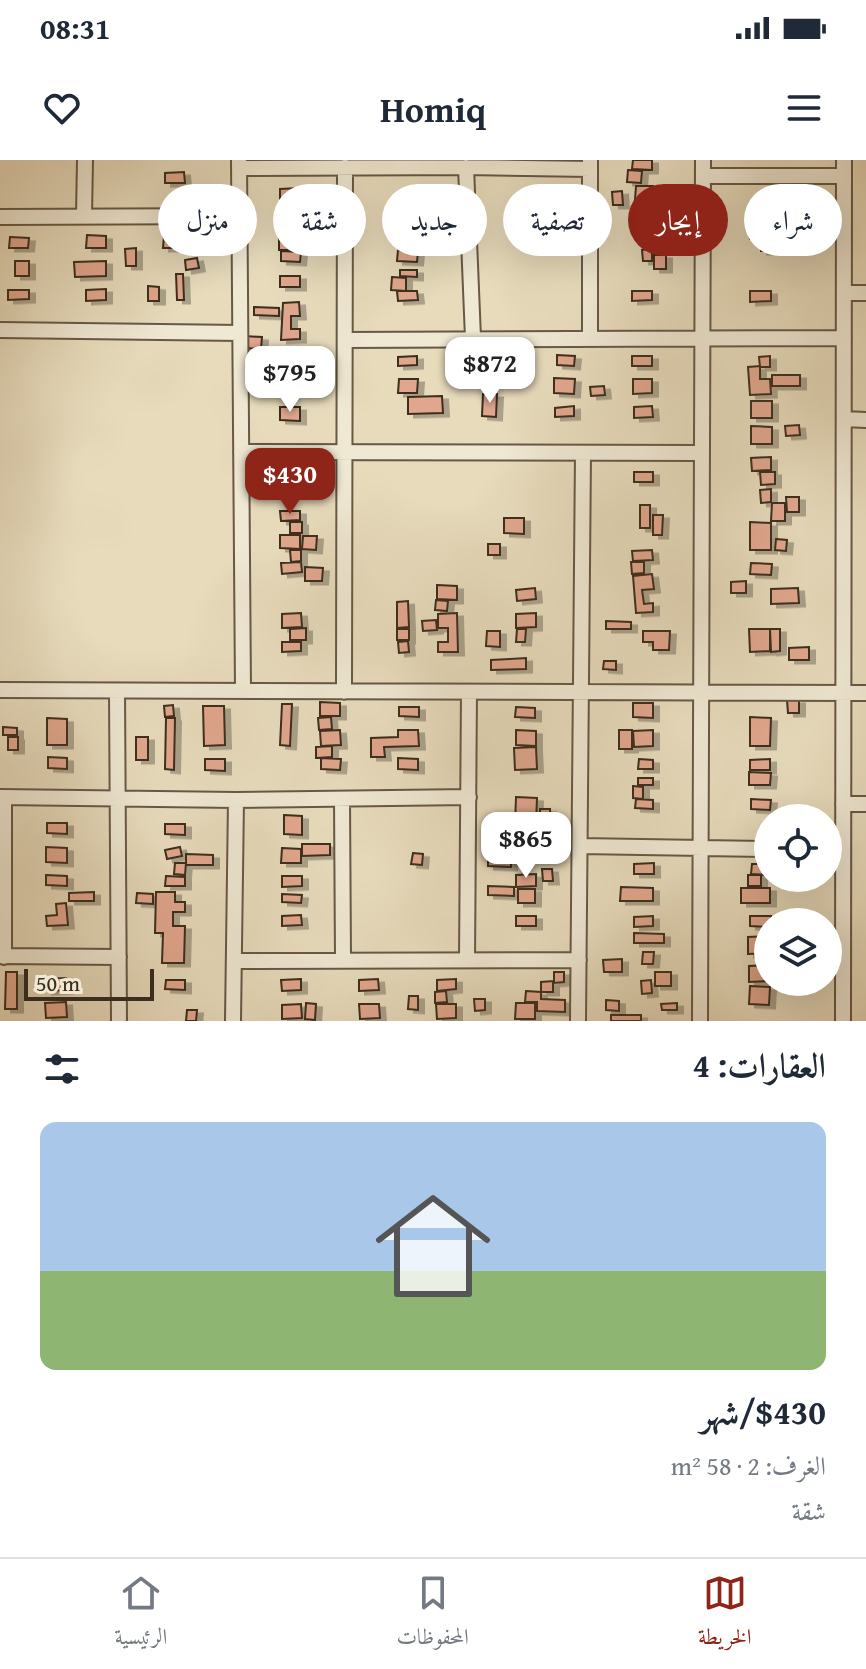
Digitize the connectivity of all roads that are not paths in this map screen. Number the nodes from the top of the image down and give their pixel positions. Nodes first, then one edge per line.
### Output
1 (85, 160) edge
2 (239, 164) edge
3 (590, 164) edge
4 (345, 167) junction
5 (466, 167) junction
6 (703, 168) edge
7 (844, 168) edge
8 (84, 216) junction
9 (158, 216) edge
10 (0, 217) edge
11 (239, 256) edge
12 (844, 293) junction
13 (866, 293) edge
14 (0, 330) edge
15 (240, 333) junction
16 (473, 338) junction
17 (590, 338) junction
18 (702, 338) junction
19 (844, 338) junction
20 (345, 340) junction
21 (844, 419) junction
22 (866, 420) edge
23 (241, 452) junction
24 (344, 453) junction
25 (583, 453) junction
26 (702, 453) junction
27 (0, 690) edge
28 (117, 691) junction
29 (243, 691) junction
30 (344, 692) junction
31 (469, 692) junction
32 (581, 693) junction
33 (701, 693) junction
34 (844, 693) junction
35 (866, 693) edge
36 (2, 797) edge
37 (469, 797) junction
38 (118, 799) junction
39 (342, 799) junction
40 (236, 800) junction
41 (843, 804) junction
42 (866, 804) edge
43 (842, 811) edge
44 (580, 846) junction
45 (701, 848) junction
46 (754, 849) edge
47 (838, 892) edge
48 (2, 956) edge
49 (119, 957) junction
50 (343, 960) junction
51 (467, 960) junction
52 (579, 960) junction
53 (234, 961) junction
54 (119, 1021) edge
55 (233, 1021) edge
56 (578, 1021) edge
57 (700, 1021) edge
58 (843, 1021) edge

1 - 8 street
2 - 4 street
3 - 5 street
3 - 17 street
4 - 5 street
4 - 20 street
5 - 16 street
6 - 7 street
6 - 18 street
7 - 12 street
8 - 9 street
8 - 10 street
11 - 15 street
12 - 13 street
12 - 19 street
14 - 15 street
15 - 23 street
16 - 17 street
16 - 20 street
17 - 18 street
18 - 19 street
18 - 26 street
19 - 21 street
20 - 24 street
21 - 22 street
21 - 34 street
23 - 24 street
23 - 29 street
24 - 25 street
24 - 30 street
25 - 26 street
25 - 32 street
26 - 33 street
27 - 28 street
28 - 29 street
28 - 38 street
29 - 30 street
30 - 31 street
31 - 32 street
31 - 37 street
32 - 33 street
32 - 44 street
33 - 34 street
33 - 45 street
34 - 35 street
34 - 41 street
36 - 38 street
36 - 48 street
37 - 39 street
37 - 51 street
38 - 40 street
38 - 49 street
39 - 40 street
39 - 50 street
40 - 53 street
41 - 42 street
41 - 43 street
44 - 45 street
44 - 52 street
45 - 46 street
45 - 57 street
47 - 58 street
48 - 49 street
49 - 54 street
50 - 51 street
50 - 53 street
51 - 52 street
52 - 56 street
53 - 55 street

